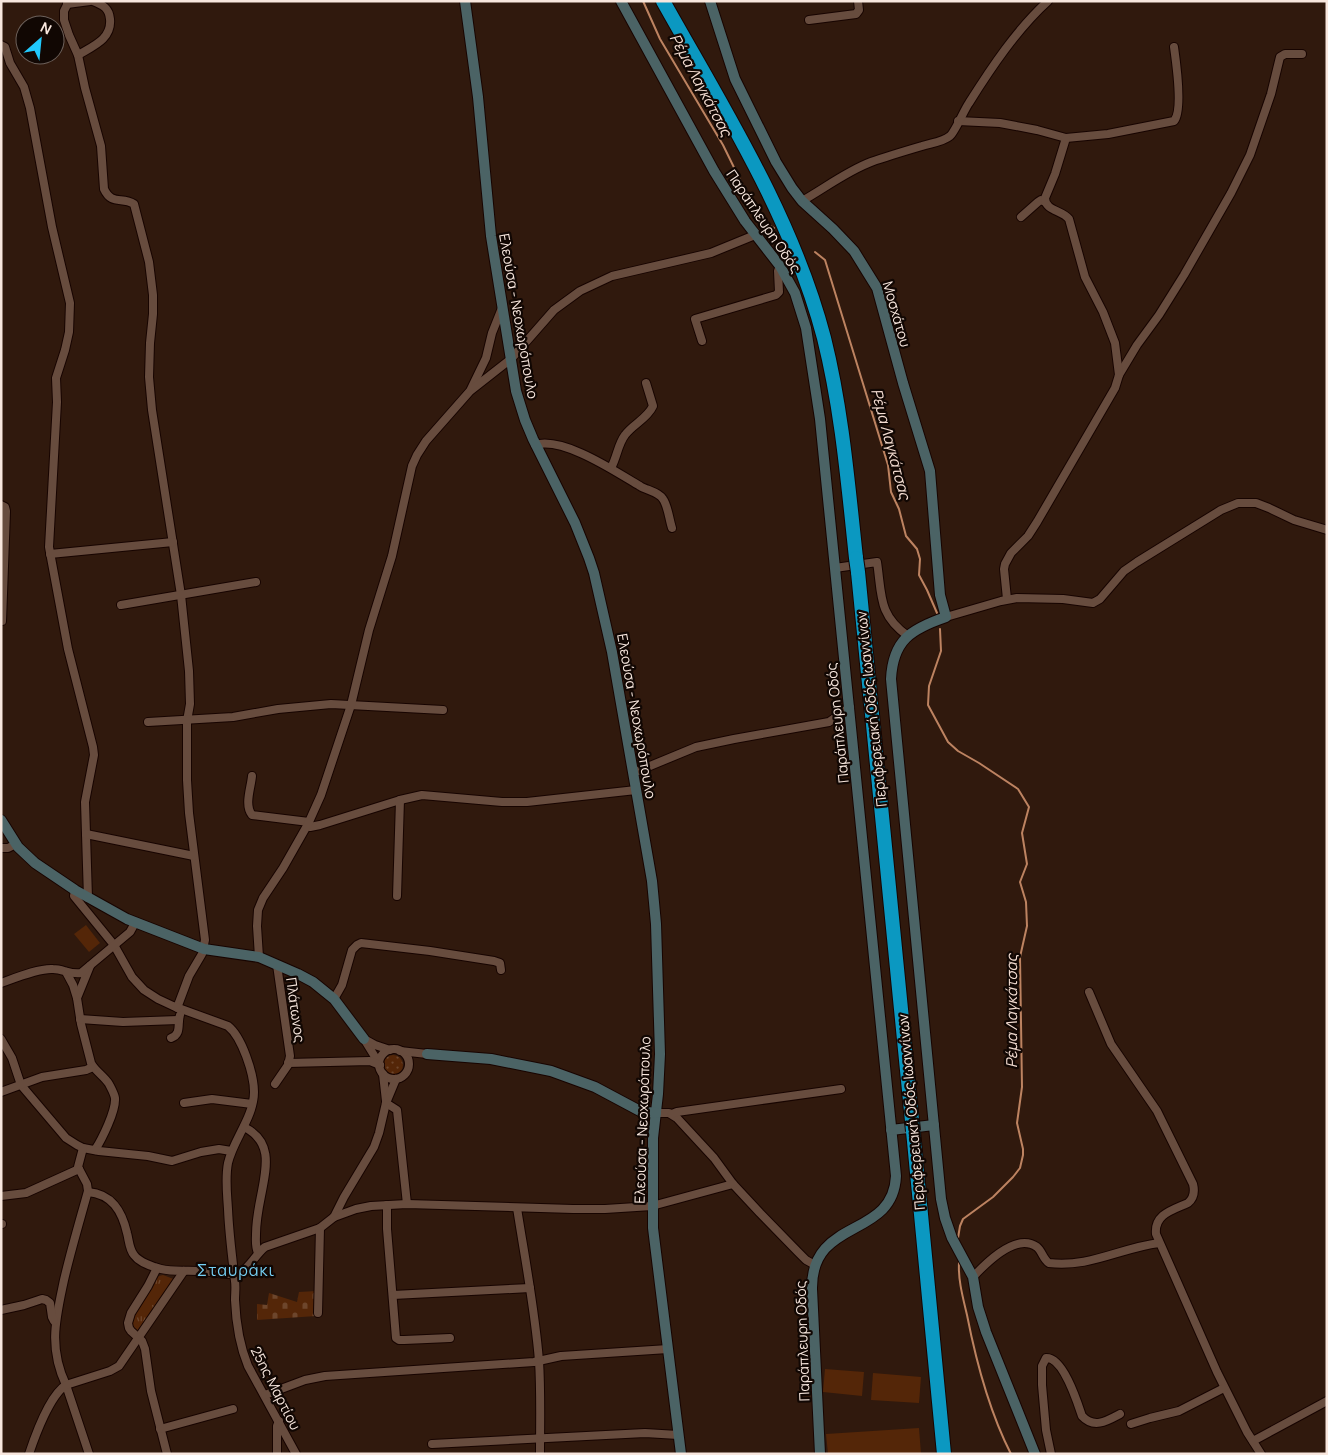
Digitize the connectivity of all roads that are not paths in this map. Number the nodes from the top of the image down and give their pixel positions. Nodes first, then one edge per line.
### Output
1 (92, 1) edge
2 (465, 1) edge
3 (621, 1) edge
4 (663, 1) edge
5 (710, 1) edge
6 (858, 1) edge
7 (1048, 1) edge
8 (68, 2) edge
9 (810, 20) dead end
10 (1, 45) edge
11 (1174, 47) dead end
12 (1302, 54) dead end
13 (78, 55) junction
14 (958, 121) junction
15 (1066, 138) junction
16 (802, 201) junction
17 (1045, 202) junction
18 (1021, 217) dead end
19 (755, 235) junction
20 (780, 266) junction
21 (502, 308) junction
22 (702, 341) dead end
23 (511, 359) junction
24 (1119, 376) junction
25 (646, 383) dead end
26 (470, 390) junction
27 (535, 444) junction
28 (611, 468) junction
29 (1, 505) edge
30 (672, 528) dead end
31 (1327, 530) edge
32 (173, 542) junction
33 (50, 554) junction
34 (835, 568) junction
35 (256, 582) dead end
36 (181, 595) junction
37 (1007, 599) junction
38 (121, 605) dead end
39 (946, 617) junction
40 (2, 621) edge
41 (908, 636) junction
42 (351, 705) junction
43 (850, 707) junction
44 (443, 710) dead end
45 (187, 721) junction
46 (148, 722) dead end
47 (633, 773) junction
48 (252, 776) dead end
49 (636, 790) junction
50 (400, 800) junction
51 (1, 820) edge
52 (308, 824) junction
53 (86, 834) junction
54 (16, 844) junction
55 (1, 848) edge
56 (194, 856) junction
57 (74, 890) junction
58 (397, 896) dead end
59 (88, 898) junction
60 (136, 923) junction
61 (114, 945) junction
62 (204, 949) junction
63 (259, 958) junction
64 (277, 964) junction
65 (90, 966) junction
66 (502, 970) dead end
67 (66, 972) junction
68 (1, 983) edge
69 (1089, 992) dead end
70 (77, 998) junction
71 (334, 999) junction
72 (179, 1009) junction
73 (80, 1019) junction
74 (178, 1020) junction
75 (171, 1038) dead end
76 (1, 1039) edge
77 (364, 1039) junction
78 (390, 1050) junction
79 (400, 1051) junction
80 (427, 1054) junction
81 (288, 1063) junction
82 (380, 1065) junction
83 (409, 1066) junction
84 (93, 1067) junction
85 (383, 1074) junction
86 (396, 1079) junction
87 (275, 1084) dead end
88 (21, 1085) junction
89 (841, 1089) dead end
90 (1, 1092) edge
91 (184, 1103) dead end
92 (386, 1103) junction
93 (252, 1104) junction
94 (656, 1113) junction
95 (672, 1114) junction
96 (934, 1125) junction
97 (244, 1126) junction
98 (891, 1130) junction
99 (83, 1148) junction
100 (95, 1150) junction
101 (232, 1151) junction
102 (79, 1169) junction
103 (733, 1184) junction
104 (88, 1192) junction
105 (1, 1196) edge
106 (407, 1204) junction
107 (387, 1205) junction
108 (652, 1206) junction
109 (517, 1208) junction
110 (334, 1217) junction
111 (320, 1228) junction
112 (1159, 1243) junction
113 (258, 1253) junction
114 (815, 1265) junction
115 (157, 1268) junction
116 (184, 1271) junction
117 (233, 1274) junction
118 (973, 1277) junction
119 (530, 1288) junction
120 (393, 1296) junction
121 (1, 1310) edge
122 (318, 1313) dead end
123 (55, 1322) junction
124 (139, 1338) junction
125 (450, 1338) dead end
126 (668, 1349) junction
127 (539, 1361) junction
128 (66, 1385) junction
129 (1224, 1388) junction
130 (264, 1395) junction
131 (1327, 1401) edge
132 (233, 1409) dead end
133 (1120, 1414) dead end
134 (279, 1421) junction
135 (1131, 1424) dead end
136 (160, 1428) junction
137 (678, 1434) junction
138 (541, 1438) junction
139 (1253, 1441) junction
140 (432, 1444) dead end
141 (29, 1454) edge
142 (89, 1454) edge
143 (167, 1454) edge
144 (278, 1454) edge
145 (296, 1454) edge
146 (540, 1454) edge
147 (681, 1454) edge
148 (820, 1454) edge
149 (944, 1454) edge
150 (1035, 1454) edge
151 (1050, 1454) edge
152 (1261, 1454) edge

1 - 8 street
1 - 13 street
2 - 21 street, Ελεούσα - Νεοχωρόπουλο
3 - 19 street, Παράπλευρη Οδός
4 - 149 highway, Περιφερειακή Οδός Ιωαννίνων
5 - 16 street, Μοσχάτου
6 - 9 street
7 - 14 street
8 - 13 street
10 - 33 street
11 - 15 street
12 - 24 street
13 - 32 street
14 - 15 street
14 - 16 street
15 - 17 street
16 - 39 street, Μοσχάτου
17 - 18 street
17 - 24 street
19 - 20 street, Παράπλευρη Οδός
19 - 23 street
20 - 22 street
20 - 34 street, Παράπλευρη Οδός
21 - 23 street, Ελεούσα - Νεοχωρόπουλο
21 - 26 street
23 - 26 street
23 - 27 street, Ελεούσα - Νεοχωρόπουλο
24 - 37 street
25 - 28 street
26 - 42 street
27 - 28 street
27 - 47 street, Ελεούσα - Νεοχωρόπουλο
28 - 30 street
29 - 40 street
31 - 37 street
32 - 33 street
32 - 36 street
33 - 53 street
34 - 41 street
34 - 43 street, Παράπλευρη Οδός
35 - 36 street
36 - 38 street
36 - 45 street
37 - 39 street
39 - 41 street
41 - 96 street
42 - 44 street
42 - 45 street
42 - 52 street
43 - 47 street
43 - 98 street, Παράπλευρη Οδός
45 - 46 street
45 - 56 street
47 - 49 street, Ελεούσα - Νεοχωρόπουλο
48 - 52 street
49 - 50 street
49 - 94 street, Ελεούσα - Νεοχωρόπουλο
50 - 52 street
50 - 58 street
51 - 54 street
52 - 63 street
53 - 56 street
53 - 59 street
54 - 55 street
54 - 57 street
56 - 62 street
57 - 59 street
57 - 61 street, 25ης Μαρτίου
59 - 60 street
60 - 61 street
60 - 62 street
61 - 65 street
61 - 72 street, 25ης Μαρτίου
62 - 63 street
62 - 72 street
63 - 64 street
64 - 71 street
64 - 81 street, Πλάτωνος
65 - 67 street
65 - 70 street
66 - 71 street
67 - 68 street
67 - 70 street
69 - 112 street
70 - 73 street
71 - 77 street
72 - 74 street
72 - 93 street, 25ης Μαρτίου
73 - 74 street
73 - 84 street
74 - 75 street
76 - 88 street
77 - 78 street
77 - 82 street
78 - 79 street
78 - 82 street
79 - 80 street
79 - 83 street
80 - 83 street
80 - 94 street
81 - 82 street
81 - 87 street, Πλάτωνος
82 - 85 street
83 - 86 street
84 - 88 street
84 - 100 street
85 - 86 street
85 - 92 street
86 - 92 street
88 - 90 street
88 - 99 street
89 - 95 street
91 - 93 street
92 - 106 street
92 - 110 street
93 - 97 street, 25ης Μαρτίου
94 - 95 street
94 - 108 street, Ελεούσα - Νεοχωρόπουλο
95 - 103 street
96 - 98 street
96 - 118 street
97 - 101 street, 25ης Μαρτίου
97 - 113 street
98 - 114 street, Παράπλευρη Οδός
99 - 100 street
99 - 102 street
100 - 101 street
101 - 117 street, 25ης Μαρτίου
102 - 104 street
102 - 105 street
103 - 108 street
103 - 114 street
104 - 115 street
104 - 123 street
106 - 107 street
106 - 109 street
107 - 110 street
107 - 120 street
108 - 109 street
108 - 126 street, Ελεούσα - Νεοχωρόπουλο
109 - 119 street
110 - 111 street
111 - 113 street
111 - 122 street
112 - 118 street
112 - 129 street
113 - 117 street
114 - 148 street, Παράπλευρη Οδός
115 - 116 street
115 - 124 street
116 - 117 street
116 - 124 street
117 - 130 street, 25ης Μαρτίου
118 - 150 street
119 - 120 street
119 - 127 street
120 - 125 street
121 - 123 street
123 - 128 street
124 - 128 street
124 - 136 street
126 - 127 street
126 - 137 street, Ελεούσα - Νεοχωρόπουλο
127 - 130 street
127 - 138 street
128 - 141 street
128 - 142 street
129 - 135 street
129 - 139 street
130 - 134 street, 25ης Μαρτίου
131 - 139 street
132 - 136 street
133 - 151 street
134 - 144 street
134 - 145 street, 25ης Μαρτίου
136 - 143 street
137 - 138 street
137 - 147 street, Ελεούσα - Νεοχωρόπουλο
138 - 140 street
138 - 146 street
139 - 152 street

